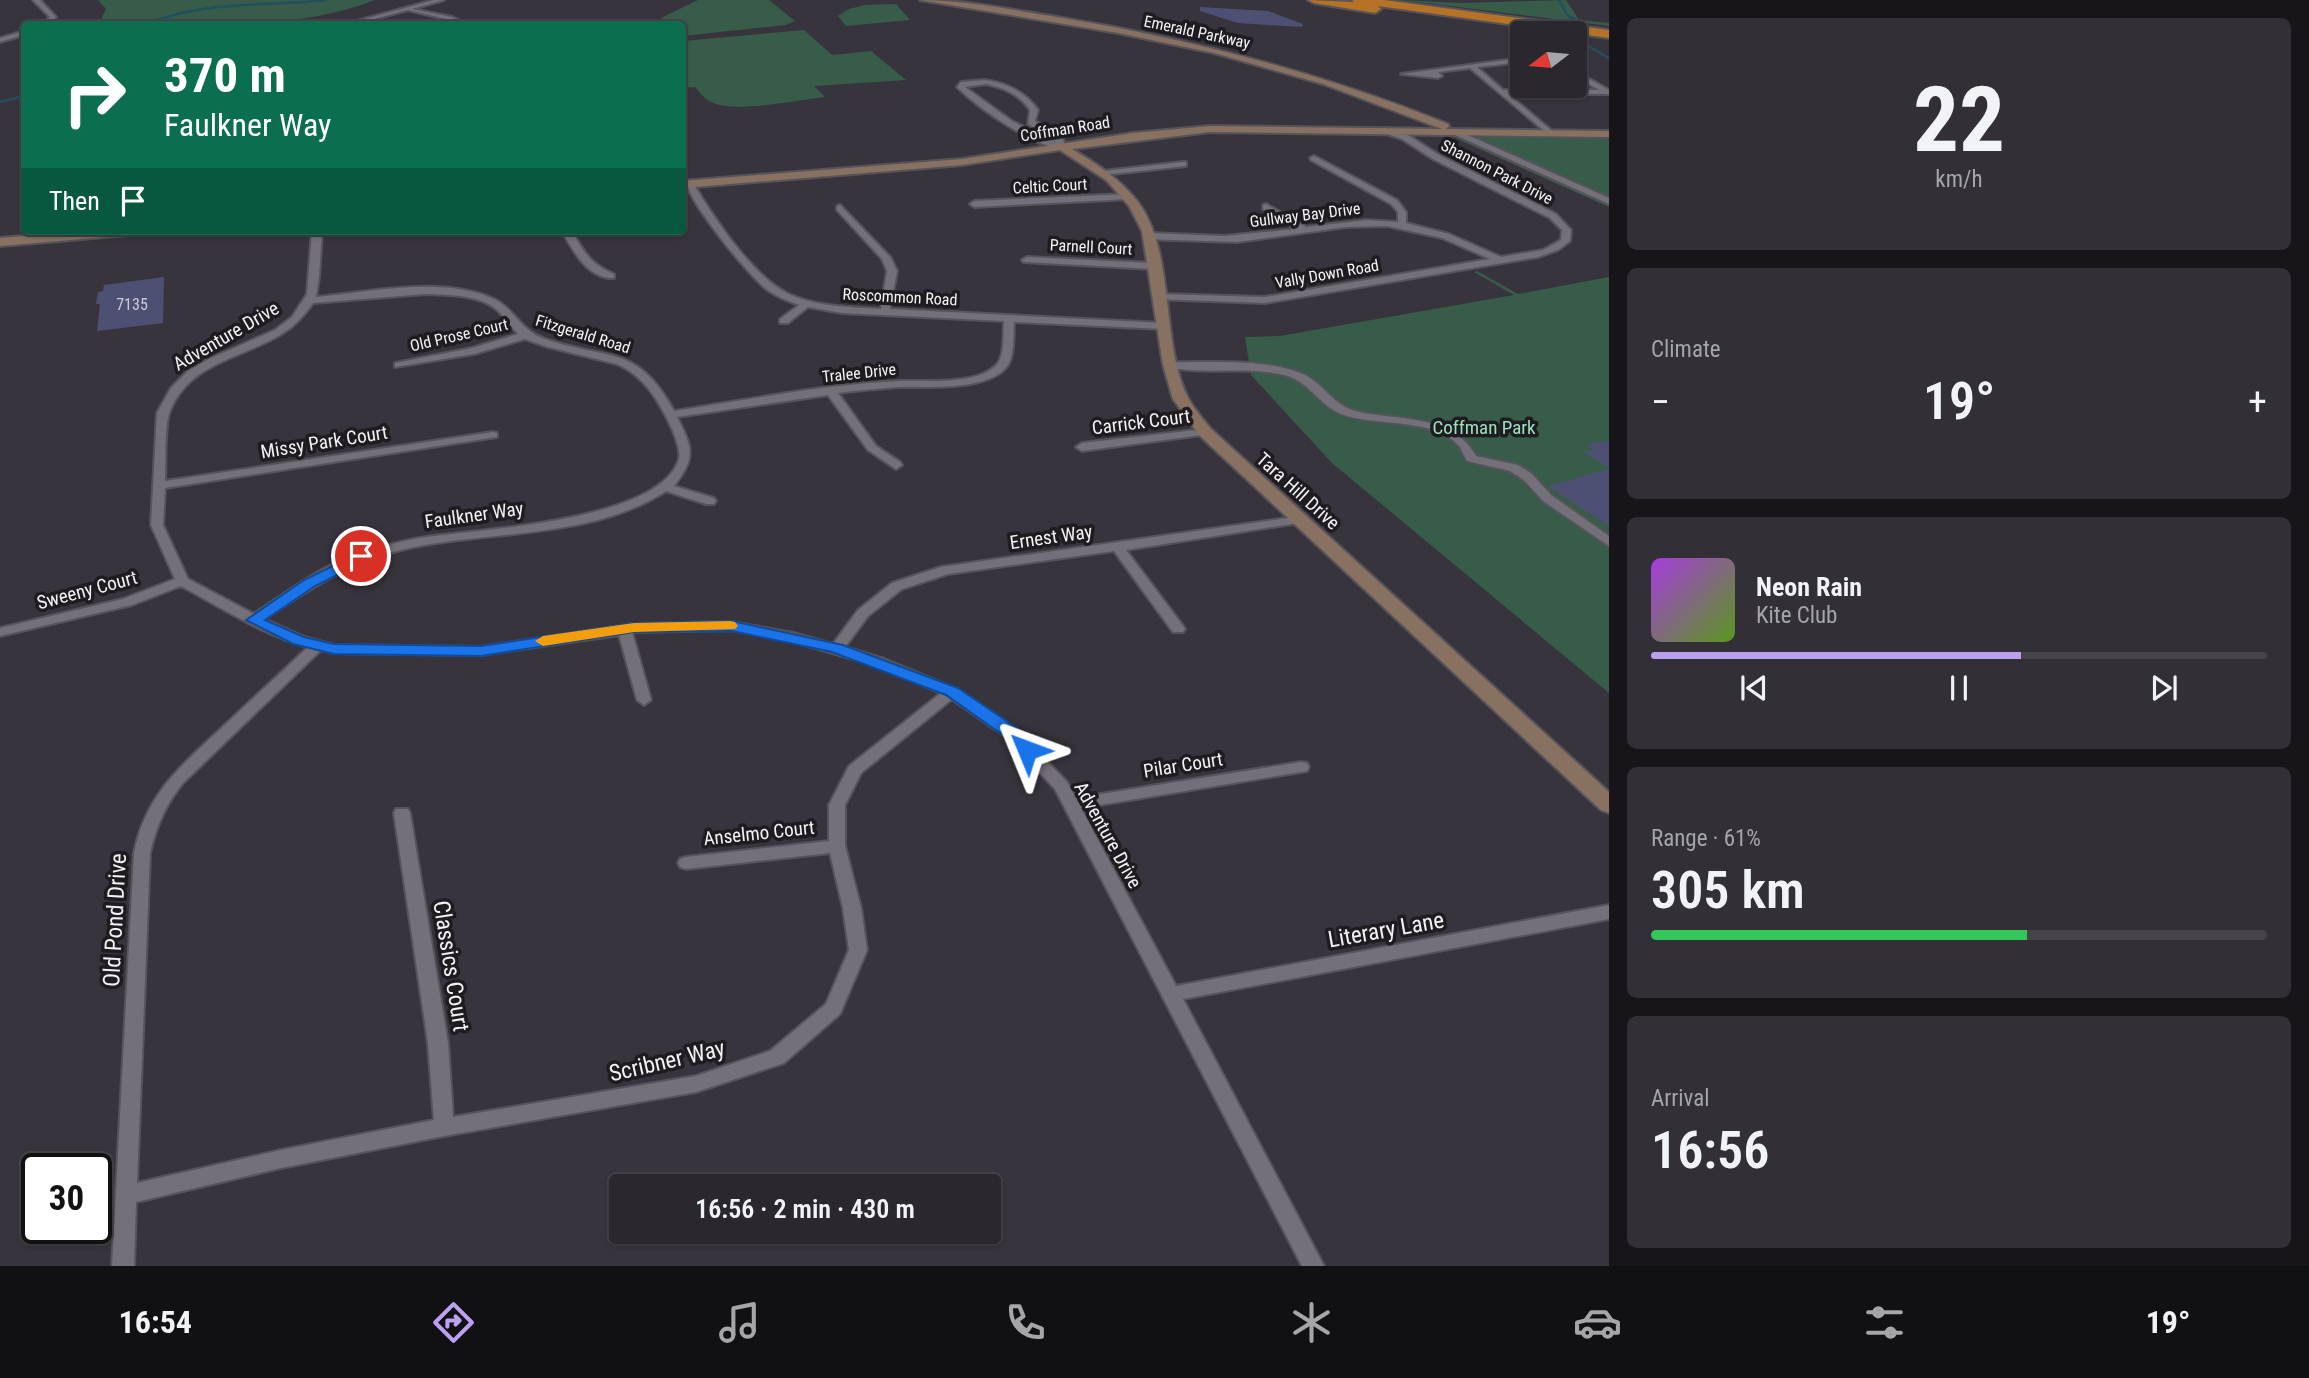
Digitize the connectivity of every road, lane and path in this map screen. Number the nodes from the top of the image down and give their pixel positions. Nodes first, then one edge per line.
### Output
1 (36, 0) edge
2 (930, 0) edge
3 (952, 0) edge
4 (1358, 0) edge
5 (1391, 0) edge
6 (441, 1) edge
7 (1310, 1) edge
8 (408, 10) junction
9 (50, 21) edge
10 (361, 21) edge
11 (457, 21) edge
12 (1521, 21) edge
13 (1534, 21) edge
14 (1510, 28) edge
15 (1587, 32) edge
16 (1510, 33) edge
17 (21, 34) edge
18 (1605, 36) edge
19 (1587, 37) edge
20 (0, 40) edge
21 (1587, 40) edge
22 (1510, 61) edge
23 (1471, 66) junction
24 (1433, 71) dead end
25 (1587, 79) edge
26 (1501, 92) junction
27 (1608, 92) edge
28 (1031, 122) junction
29 (1009, 123) junction
30 (1384, 130) junction
31 (1427, 131) junction
32 (1454, 131) junction
33 (1549, 133) junction
34 (1609, 134) edge
35 (1414, 143) junction
36 (1064, 148) junction
37 (1314, 158) dead end
38 (1183, 164) dead end
39 (1103, 173) junction
40 (686, 185) edge
41 (1127, 197) junction
42 (1609, 201) edge
43 (974, 204) dead end
44 (1266, 207) dead end
45 (840, 208) dead end
46 (1402, 224) junction
47 (1304, 230) junction
48 (81, 235) edge
49 (317, 235) edge
50 (569, 235) edge
51 (1147, 236) junction
52 (0, 242) edge
53 (1027, 260) dead end
54 (1501, 261) junction
55 (1153, 266) junction
56 (611, 276) dead end
57 (1158, 297) junction
58 (310, 300) junction
59 (806, 304) junction
60 (885, 312) junction
61 (1009, 319) junction
62 (784, 321) dead end
63 (1163, 326) junction
64 (526, 335) junction
65 (399, 365) dead end
66 (1170, 365) junction
67 (831, 391) junction
68 (670, 415) junction
69 (1205, 432) junction
70 (493, 435) dead end
71 (1082, 447) dead end
72 (896, 465) dead end
73 (160, 485) junction
74 (668, 488) junction
75 (710, 501) dead end
76 (1298, 519) junction
77 (1609, 542) edge
78 (1118, 548) junction
79 (182, 581) junction
80 (254, 620) junction
81 (624, 629) junction
82 (1178, 629) dead end
83 (0, 632) edge
84 (317, 646) junction
85 (837, 648) junction
86 (952, 692) junction
87 (644, 700) dead end
88 (1301, 767) dead end
89 (1071, 804) junction
90 (1609, 805) edge
91 (402, 813) dead end
92 (837, 846) junction
93 (686, 863) dead end
94 (1609, 912) edge
95 (1172, 994) junction
96 (444, 1127) junction
97 (127, 1195) junction
98 (123, 1266) edge
99 (1313, 1266) edge

1 - 9 street
2 - 32 main road, Emerald Parkway
3 - 32 main road, Emerald Parkway
4 - 12 highway
5 - 13 highway
6 - 8 street
7 - 14 highway
7 - 16 highway
8 - 10 street
8 - 11 street
15 - 18 highway
17 - 20 street
18 - 19 highway
18 - 21 highway
22 - 23 street
23 - 24 street
23 - 26 street
25 - 27 street
26 - 27 street
26 - 33 street
28 - 29 street
28 - 29 street
28 - 36 street
29 - 36 street
30 - 31 main road, Coffman Road
30 - 35 street, Shannon Park Drive
30 - 36 main road, Coffman Road
31 - 32 main road, Coffman Road
31 - 35 street, Shannon Park Drive
32 - 33 main road, Emerald Parkway
32 - 42 street
33 - 34 main road, Emerald Parkway
35 - 54 street, Shannon Park Drive
36 - 39 main road, Tara Hill Drive
36 - 40 main road, Coffman Road
37 - 46 street
38 - 39 street
39 - 41 main road, Tara Hill Drive
40 - 59 street, Roscommon Road
41 - 43 street, Celtic Court
41 - 51 main road, Tara Hill Drive
44 - 47 street
45 - 60 street
46 - 47 street, Gullway Bay Drive
46 - 54 street, Gullway Bay Drive
47 - 51 street, Gullway Bay Drive
48 - 52 main road
49 - 58 street
50 - 56 street
51 - 55 main road, Tara Hill Drive
53 - 55 street, Parnell Court
54 - 57 street, Vally Down Road
55 - 57 main road, Tara Hill Drive
57 - 63 main road, Tara Hill Drive
58 - 64 street, Fitzgerald Road
58 - 73 street, Adventure Drive
59 - 60 street, Roscommon Road
59 - 62 street
60 - 61 street, Roscommon Road
61 - 63 street, Roscommon Road
61 - 67 street, Tralee Drive
63 - 66 main road, Tara Hill Drive
64 - 65 street, Old Prose Court
64 - 68 street, Fitzgerald Road
66 - 69 main road, Tara Hill Drive
66 - 77 street
67 - 68 street, Tralee Drive
67 - 72 street
68 - 74 street, Fitzgerald Road
69 - 71 street, Carrick Court
69 - 76 main road, Tara Hill Drive
70 - 73 street, Missy Park Court
73 - 79 street, Adventure Drive
74 - 75 street
74 - 80 street, Faulkner Way
76 - 78 street, Ernest Way
76 - 90 main road, Tara Hill Drive
78 - 82 street
78 - 85 street, Ernest Way
79 - 80 street, Adventure Drive
79 - 83 street, Sweeny Court
80 - 84 street, Adventure Drive
81 - 84 street, Adventure Drive
81 - 85 street, Adventure Drive
81 - 87 street
84 - 97 street, Old Pond Drive
85 - 86 street, Adventure Drive
86 - 89 street, Adventure Drive
86 - 92 street, Scribner Way
88 - 89 street, Pilar Court
89 - 95 street, Adventure Drive
91 - 96 street, Classics Court
92 - 93 street, Anselmo Court
92 - 96 street, Scribner Way
94 - 95 street, Literary Lane
95 - 99 street, Adventure Drive
96 - 97 street, Scribner Way
97 - 98 street, Old Pond Drive

